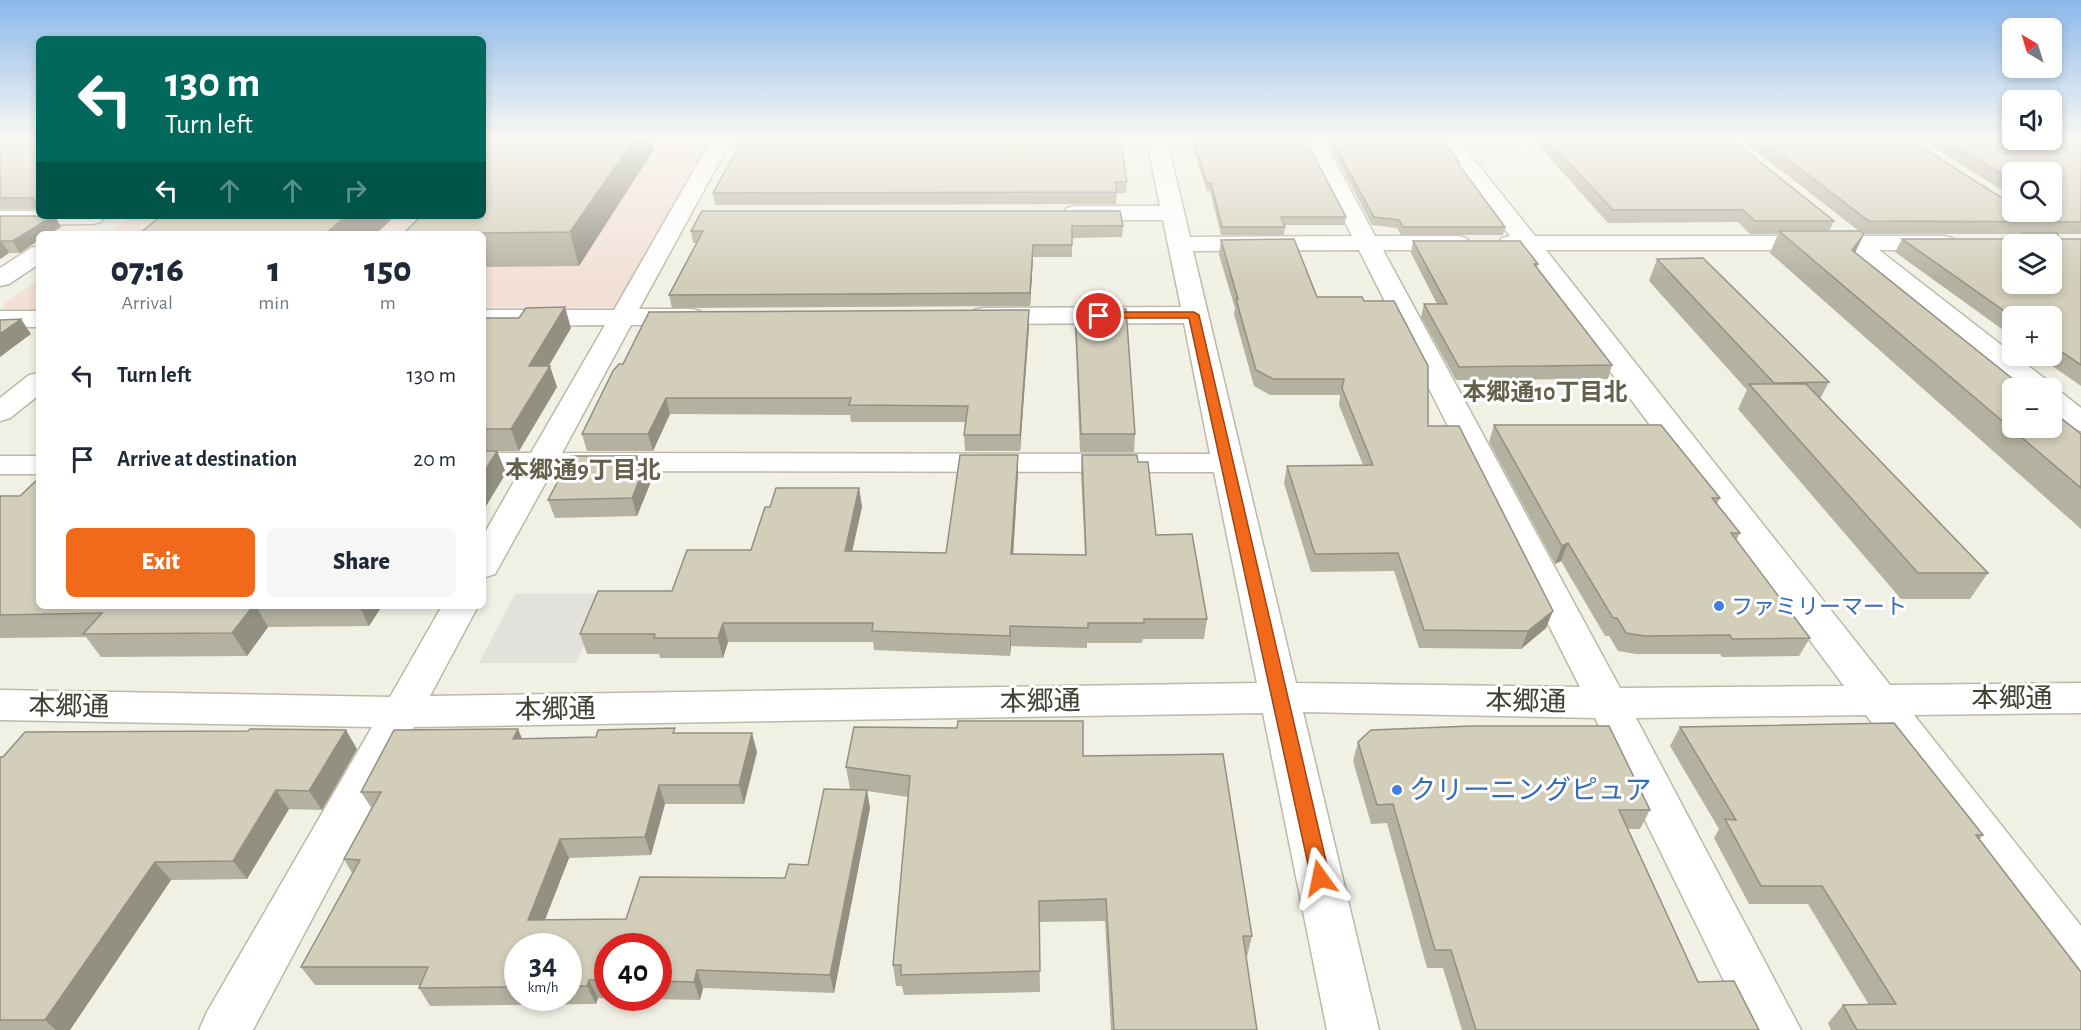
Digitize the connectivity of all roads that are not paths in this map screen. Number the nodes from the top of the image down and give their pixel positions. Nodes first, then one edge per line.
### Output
1 (704, 185) edge
2 (1165, 185) edge
3 (1336, 185) edge
4 (1483, 185) edge
5 (1053, 213) edge
6 (1171, 213) junction
7 (0, 218) edge
8 (36, 218) edge
9 (91, 219) edge
10 (1827, 220) edge
11 (73, 231) edge
12 (1365, 243) junction
13 (1527, 243) junction
14 (1855, 243) junction
15 (1971, 243) edge
16 (1181, 244) junction
17 (36, 255) edge
18 (0, 279) edge
19 (1194, 315) junction
20 (956, 316) edge
21 (717, 317) edge
22 (486, 318) edge
23 (622, 318) junction
24 (0, 319) edge
25 (36, 319) edge
26 (2026, 378) edge
27 (36, 383) edge
28 (2062, 407) edge
29 (0, 412) edge
30 (2081, 422) edge
31 (486, 462) edge
32 (542, 462) junction
33 (1228, 463) junction
34 (0, 465) edge
35 (36, 465) edge
36 (486, 561) edge
37 (458, 609) edge
38 (1280, 697) junction
39 (1877, 698) junction
40 (2081, 698) edge
41 (1608, 702) junction
42 (0, 705) edge
43 (401, 712) junction
44 (2081, 964) edge
45 (225, 1030) edge
46 (1353, 1030) edge
47 (1775, 1030) edge

1 - 23 street
2 - 6 street
3 - 12 street
4 - 13 street
5 - 6 street
6 - 16 street
7 - 8 street
9 - 11 street
10 - 14 street
12 - 13 street
12 - 16 street
12 - 41 street
13 - 14 street
13 - 39 street
14 - 15 street
14 - 26 street
16 - 19 street
17 - 18 street
19 - 20 street
19 - 33 street
21 - 23 street
22 - 23 street
23 - 32 street
24 - 25 street
27 - 29 street
28 - 30 street
31 - 32 street
32 - 33 street
32 - 36 street
33 - 38 street
34 - 35 street
37 - 43 street
38 - 41 street, 本郷通
38 - 43 street, 本郷通
38 - 46 street
39 - 40 street, 本郷通
39 - 41 street, 本郷通
39 - 44 street
41 - 47 street
42 - 43 street, 本郷通
43 - 45 street

